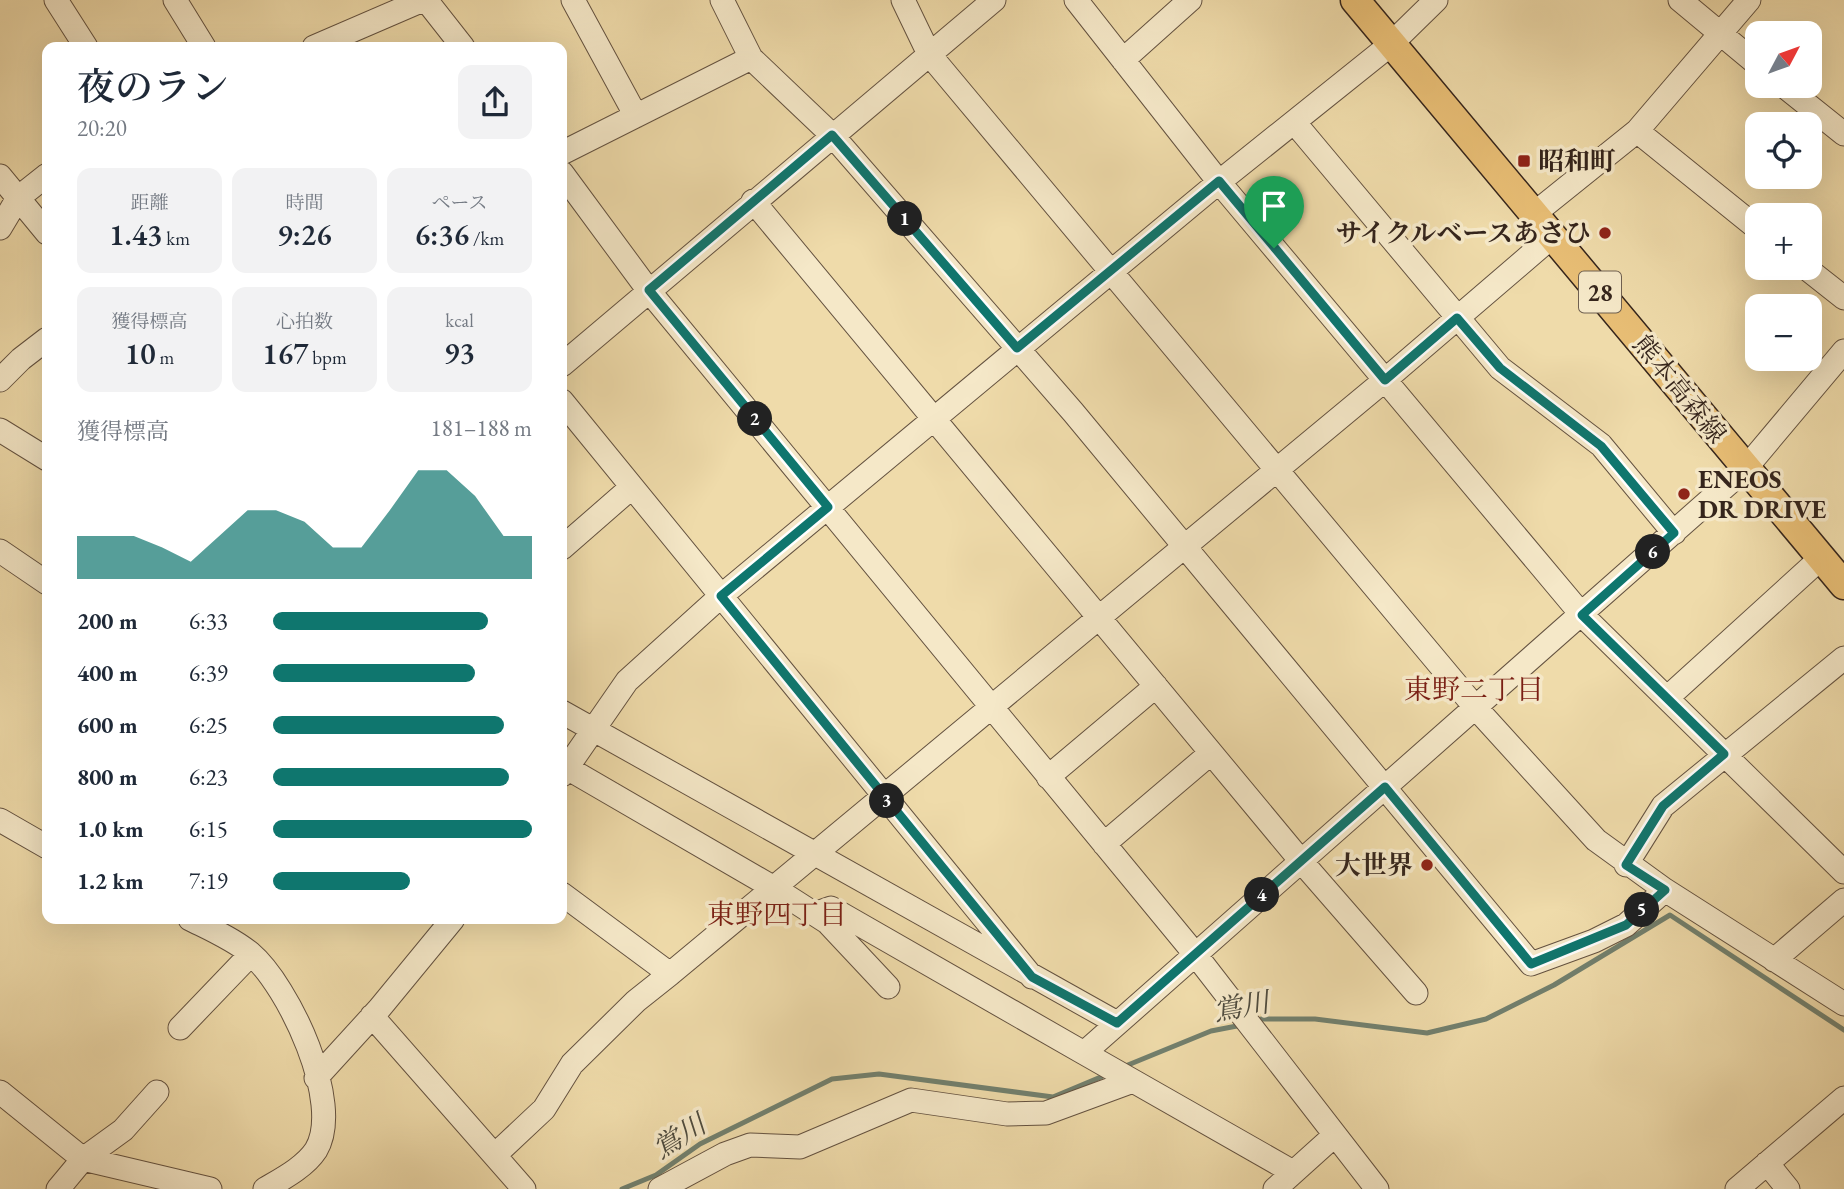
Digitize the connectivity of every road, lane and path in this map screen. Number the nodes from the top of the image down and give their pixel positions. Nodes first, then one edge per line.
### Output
1 (56, 0) edge
2 (175, 0) edge
3 (424, 0) edge
4 (573, 0) edge
5 (722, 0) edge
6 (904, 0) edge
7 (994, 0) edge
8 (1076, 0) edge
9 (1190, 0) edge
10 (1355, 0) edge
11 (1436, 0) edge
12 (1680, 0) edge
13 (1749, 0) edge
14 (1721, 34) junction
15 (83, 42) edge
16 (201, 42) edge
17 (326, 42) edge
18 (459, 42) edge
19 (1390, 45) junction
20 (929, 54) junction
21 (1745, 54) edge
22 (751, 58) junction
23 (1123, 60) junction
24 (1799, 98) edge
25 (636, 116) junction
26 (1294, 121) junction
27 (1637, 131) junction
28 (1844, 134) edge
29 (832, 135) junction
30 (567, 150) edge
31 (0, 176) edge
32 (42, 179) edge
33 (567, 180) edge
34 (1219, 181) junction
35 (18, 198) junction
36 (753, 201) junction
37 (1535, 214) junction
38 (1745, 218) edge
39 (42, 227) edge
40 (0, 228) edge
41 (1554, 235) junction
42 (1111, 272) junction
43 (1822, 280) edge
44 (649, 290) junction
45 (1844, 298) edge
46 (1457, 318) junction
47 (42, 343) edge
48 (1017, 348) junction
49 (1844, 351) edge
50 (567, 361) edge
51 (1837, 376) edge
52 (0, 380) edge
53 (1385, 380) junction
54 (567, 407) edge
55 (935, 418) junction
56 (0, 430) edge
57 (42, 456) edge
58 (1745, 469) junction
59 (1275, 470) junction
60 (632, 487) junction
61 (828, 507) junction
62 (1674, 533) junction
63 (567, 544) edge
64 (1183, 546) junction
65 (0, 551) edge
66 (1821, 558) junction
67 (42, 580) edge
68 (1844, 585) edge
69 (721, 596) junction
70 (1582, 615) junction
71 (1099, 618) junction
72 (1844, 659) edge
73 (1156, 686) junction
74 (1667, 698) junction
75 (1475, 707) junction
76 (991, 708) junction
77 (567, 715) edge
78 (593, 729) junction
79 (1211, 753) junction
80 (1724, 754) junction
81 (567, 765) edge
82 (567, 771) edge
83 (1048, 777) junction
84 (1385, 787) junction
85 (884, 797) junction
86 (0, 820) edge
87 (42, 844) edge
88 (1104, 844) junction
89 (815, 853) junction
90 (1301, 861) junction
91 (1626, 865) junction
92 (1844, 872) edge
93 (774, 888) junction
94 (1665, 890) junction
95 (567, 898) edge
96 (1844, 900) edge
97 (814, 914) junction
98 (199, 924) edge
99 (449, 924) edge
100 (251, 954) junction
101 (1195, 954) junction
102 (1774, 960) junction
103 (670, 974) junction
104 (1032, 977) junction
105 (888, 987) dead end
106 (1416, 993) dead end
107 (1844, 1004) edge
108 (372, 1016) junction
109 (1117, 1023) junction
110 (180, 1028) dead end
111 (1084, 1052) junction
112 (316, 1078) junction
113 (1133, 1081) junction
114 (0, 1092) edge
115 (157, 1092) dead end
116 (1844, 1098) edge
117 (1335, 1135) junction
118 (495, 1155) junction
119 (83, 1159) junction
120 (1768, 1163) junction
121 (1293, 1172) junction
122 (58, 1189) edge
123 (210, 1189) edge
124 (265, 1189) edge
125 (524, 1189) edge
126 (660, 1189) edge
127 (1275, 1189) edge
128 (1377, 1189) edge
129 (1737, 1189) edge
130 (1788, 1189) edge

1 - 15 street
2 - 16 street
3 - 17 street
3 - 18 street
4 - 25 street
5 - 22 street
6 - 20 street
7 - 20 street
8 - 23 street
9 - 23 street
10 - 19 main road, 熊本高森線 / 28
11 - 19 street
12 - 14 street
13 - 14 street
14 - 21 street
14 - 27 street
19 - 26 street
19 - 37 main road, 熊本高森線 / 28
20 - 29 street
20 - 42 street
22 - 25 street
22 - 29 street
23 - 34 street
24 - 28 street
25 - 30 street
26 - 34 street
26 - 46 street
27 - 37 street
27 - 38 street
29 - 36 street
29 - 48 street
31 - 35 street
32 - 35 street
33 - 44 street
34 - 42 street
34 - 53 street
35 - 39 street
35 - 40 street
36 - 44 street
36 - 55 street
37 - 41 main road, 熊本高森線 / 28
41 - 46 street
41 - 58 main road, 熊本高森線 / 28
42 - 48 street
42 - 59 street
43 - 45 street
44 - 50 street
44 - 61 street
46 - 53 street
46 - 62 street
47 - 52 street
48 - 55 street
48 - 64 street
49 - 51 street
51 - 58 street
53 - 59 street
53 - 70 street
54 - 60 street
55 - 61 street
55 - 71 street
56 - 57 street
58 - 62 street
58 - 66 main road, 熊本高森線 / 28
59 - 64 street
59 - 75 street
60 - 63 street
60 - 69 street
61 - 69 street
61 - 76 street
62 - 70 street
64 - 71 street
64 - 84 street
65 - 67 street
66 - 68 main road, 熊本高森線 / 28
66 - 74 street
69 - 78 street
69 - 85 street
70 - 74 street
70 - 75 street
71 - 73 street
71 - 76 street
72 - 80 street
73 - 79 street
73 - 83 street
74 - 80 street
75 - 84 street
75 - 91 street
76 - 83 street
76 - 85 street
77 - 78 street
78 - 81 street
78 - 89 street
79 - 88 street
79 - 90 street
80 - 91 street
80 - 92 street
82 - 93 street
83 - 88 street
84 - 90 street
84 - 94 street
85 - 89 street
85 - 104 street
86 - 87 street
88 - 101 street
89 - 93 street
89 - 104 street
90 - 101 street
90 - 106 street
91 - 94 street
93 - 97 street
93 - 103 street
94 - 102 street
95 - 103 street
96 - 102 street
97 - 105 street
97 - 111 street
98 - 100 street
99 - 108 street
100 - 110 street
100 - 112 street
101 - 109 street
101 - 117 street
102 - 107 street
103 - 118 street
104 - 109 street
108 - 112 street
108 - 118 street
109 - 111 street
111 - 113 street
112 - 124 street
113 - 121 street
113 - 126 street
114 - 119 street
115 - 119 street
116 - 120 street
117 - 121 street
117 - 128 street
118 - 125 street
119 - 122 street
119 - 123 street
120 - 129 street
120 - 130 street
121 - 127 street

